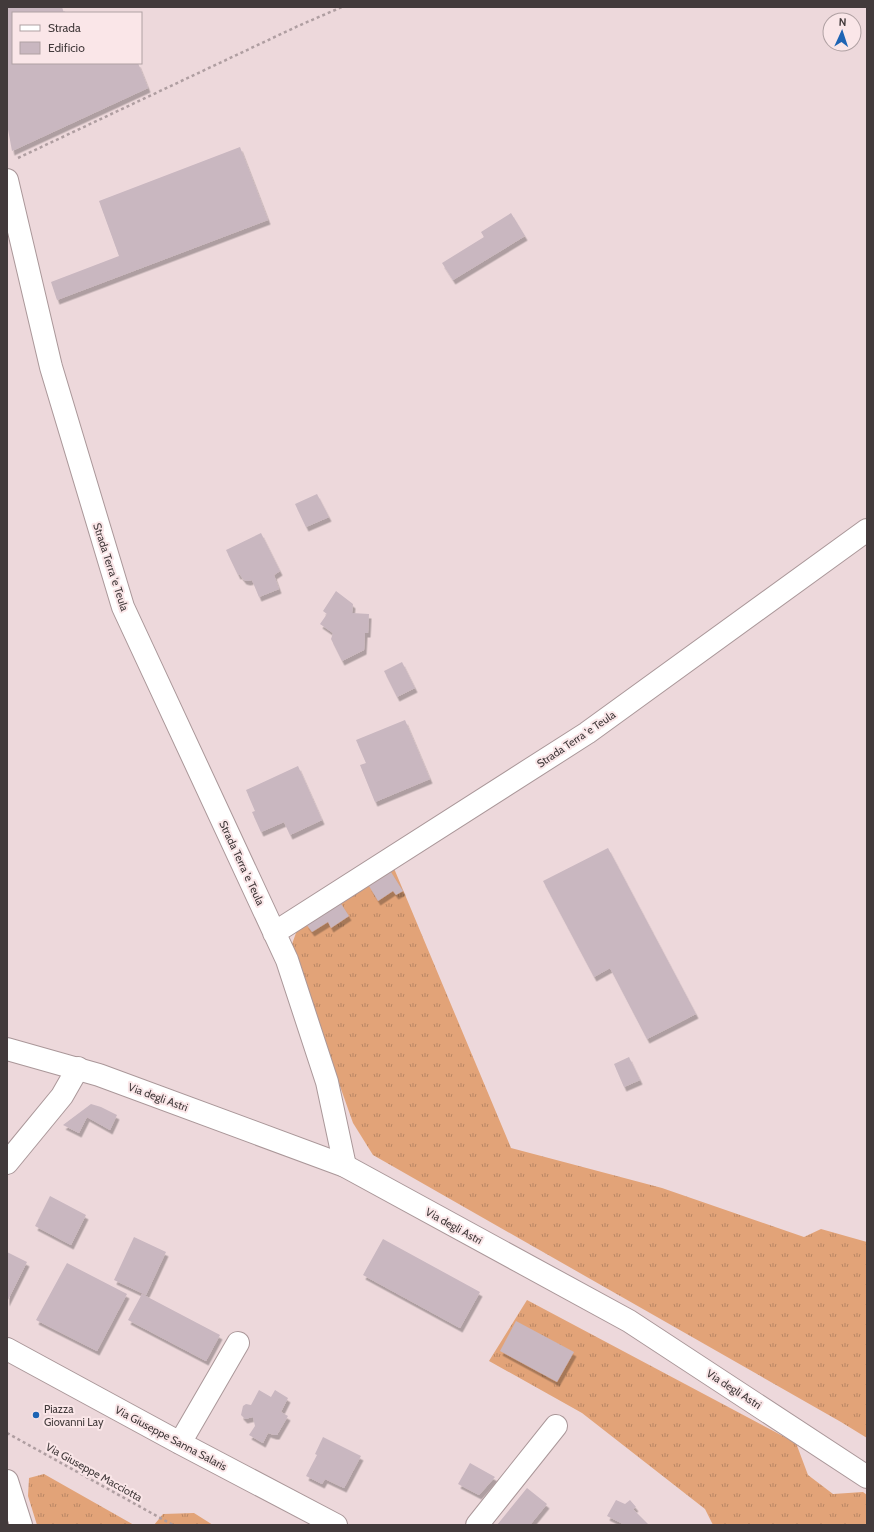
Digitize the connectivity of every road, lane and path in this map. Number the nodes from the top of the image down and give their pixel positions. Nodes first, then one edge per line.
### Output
1 (342, 7) edge
2 (10, 170) edge
3 (867, 530) edge
4 (274, 933) junction
5 (7, 1049) edge
6 (78, 1068) junction
7 (7, 1163) edge
8 (345, 1166) junction
9 (238, 1342) dead end
10 (7, 1349) edge
11 (556, 1426) dead end
12 (7, 1433) edge
13 (180, 1443) junction
14 (866, 1476) edge
15 (7, 1481) edge
16 (20, 1525) edge
17 (173, 1525) edge
18 (336, 1525) edge
19 (477, 1525) edge

1 - 2 path
2 - 4 street, Strada Terra 'e Teula
3 - 4 street, Strada Terra 'e Teula
4 - 8 street, Strada Terra 'e Teula
5 - 6 street, Via degli Astri
6 - 7 street
6 - 8 street, Via degli Astri
8 - 14 street, Via degli Astri
9 - 13 street
10 - 13 street, Via Giuseppe Sanna Salaris
11 - 19 street
12 - 17 path, Via Giuseppe Macciotta
13 - 18 street, Via Giuseppe Sanna Salaris
15 - 16 street

